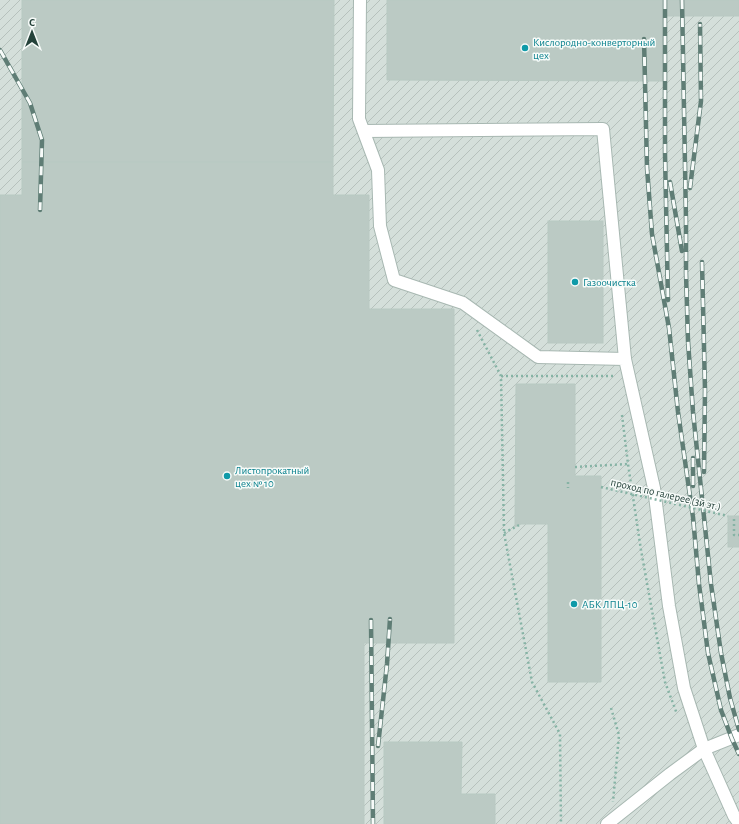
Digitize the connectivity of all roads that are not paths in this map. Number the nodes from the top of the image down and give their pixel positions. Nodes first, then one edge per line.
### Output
1 (360, 0) edge
2 (364, 131) junction
3 (625, 359) junction
4 (739, 735) edge
5 (704, 749) junction
6 (609, 822) edge
7 (739, 823) edge

1 - 2 lane
2 - 3 lane
2 - 3 lane
3 - 5 lane
4 - 5 lane
5 - 6 lane
5 - 7 lane

